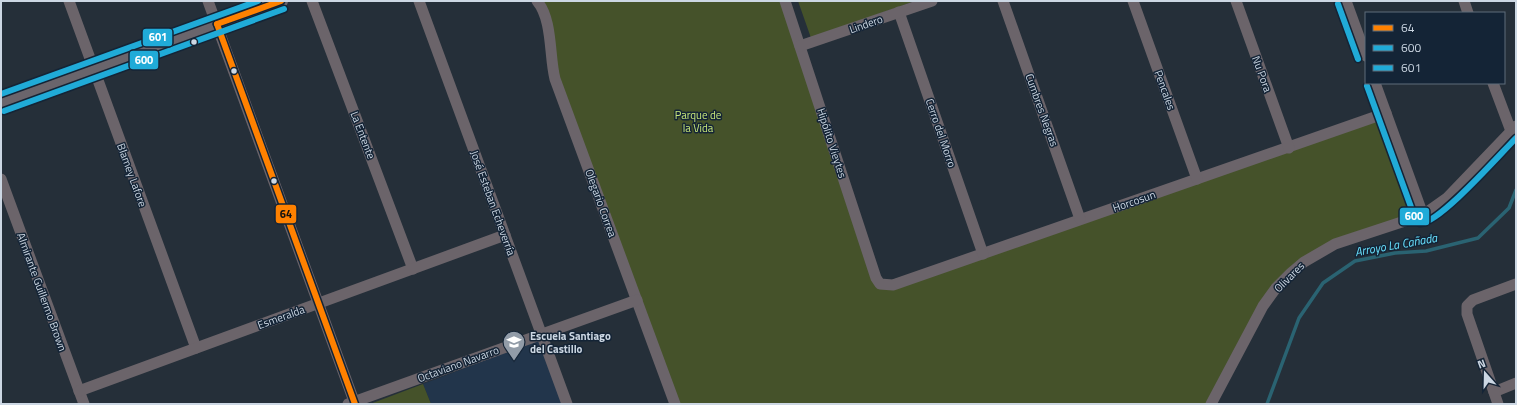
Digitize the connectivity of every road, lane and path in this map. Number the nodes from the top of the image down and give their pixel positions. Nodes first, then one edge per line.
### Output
1 (69, 1) edge
2 (208, 1) edge
3 (281, 1) edge
4 (312, 1) edge
5 (419, 1) edge
6 (537, 1) edge
7 (785, 1) edge
8 (932, 1) edge
9 (1003, 1) edge
10 (1133, 1) edge
11 (1236, 1) edge
12 (1346, 1) edge
13 (1464, 1) edge
14 (899, 12) junction
15 (1468, 12) edge
16 (217, 24) junction
17 (800, 46) junction
18 (1365, 53) edge
19 (94, 70) junction
20 (1376, 84) edge
21 (1493, 84) edge
22 (1, 103) edge
23 (1386, 113) junction
24 (1513, 128) edge
25 (1289, 148) junction
26 (1197, 179) junction
27 (1, 180) edge
28 (6, 207) edge
29 (1424, 215) junction
30 (1080, 220) junction
31 (505, 235) junction
32 (983, 254) junction
33 (413, 269) junction
34 (880, 284) joint
35 (1516, 284) edge
36 (637, 300) junction
37 (318, 304) junction
38 (542, 333) junction
39 (196, 348) junction
40 (1516, 383) edge
41 (79, 391) junction
42 (1494, 392) junction
43 (352, 403) edge
44 (84, 404) edge
45 (568, 404) edge
46 (675, 404) edge
47 (1211, 404) edge
48 (1498, 404) edge

1 - 19 street, Blamey Lafore
2 - 16 street
3 - 16 main road
4 - 33 street, La Entente
5 - 31 street, José Esteban Echeverría
6 - 36 street, Olegario Correa
7 - 17 street, Hipólito Vieytes
8 - 14 street, Lindero
9 - 30 street, Cumbres Negras
10 - 26 street, Pencales
11 - 25 street, Nu Pora
12 - 18 street
13 - 15 street
14 - 17 street, Lindero
14 - 32 street, Cerro del Morro
16 - 19 main road
16 - 37 street
17 - 34 street, Hipólito Vieytes
19 - 22 main road
19 - 39 street, Blamey Lafore
20 - 23 street
21 - 24 street
23 - 25 street, Horcosun
23 - 29 street
24 - 29 street, Olivares
25 - 26 street, Horcosun
26 - 30 street, Horcosun
27 - 28 street, Almirante Guillermo Brown
28 - 41 street, Almirante Guillermo Brown
29 - 47 street, Olivares
30 - 32 street, Horcosun
31 - 33 street, Esmeralda
31 - 38 street, José Esteban Echeverría
32 - 34 street, Horcosun
33 - 37 street, Esmeralda
35 - 42 street
36 - 38 street, Octaviano Navarro
36 - 46 street, Olegario Correa
37 - 39 street, Esmeralda
37 - 43 street
38 - 43 street, Octaviano Navarro
38 - 45 street, José Esteban Echeverría
39 - 41 street, Esmeralda
40 - 42 street
41 - 44 street, Almirante Guillermo Brown
42 - 48 street

